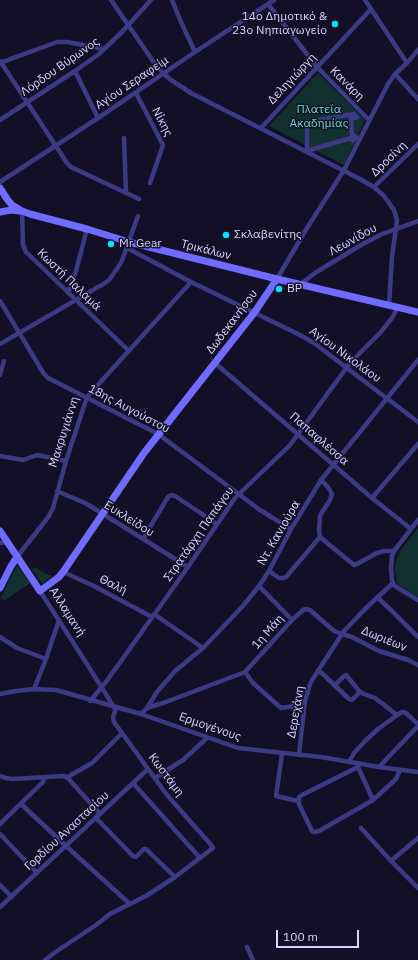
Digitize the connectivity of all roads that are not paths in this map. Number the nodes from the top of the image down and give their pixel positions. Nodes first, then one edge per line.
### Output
1 (110, 0) edge
2 (151, 0) edge
3 (172, 0) edge
4 (274, 0) edge
5 (365, 0) edge
6 (268, 4) junction
7 (370, 9) junction
8 (128, 25) junction
9 (104, 49) junction
10 (418, 50) edge
11 (195, 52) junction
12 (0, 62) edge
13 (407, 63) junction
14 (317, 67) junction
15 (75, 71) junction
16 (164, 74) junction
17 (395, 74) junction
18 (136, 93) junction
19 (418, 99) edge
20 (27, 102) junction
21 (98, 118) junction
22 (0, 120) edge
23 (369, 120) junction
24 (261, 128) junction
25 (124, 138) dead end
26 (418, 144) edge
27 (56, 146) junction
28 (310, 150) joint
29 (344, 170) junction
30 (0, 182) edge
31 (150, 183) dead end
32 (374, 187) junction
33 (0, 188) edge
34 (126, 193) junction
35 (140, 198) dead end
36 (7, 199) junction
37 (1, 212) edge
38 (22, 212) junction
39 (138, 216) dead end
40 (418, 221) edge
41 (87, 229) junction
42 (395, 229) junction
43 (128, 245) junction
44 (277, 279) junction
45 (191, 282) junction
46 (301, 284) junction
47 (68, 293) junction
48 (76, 300) junction
49 (0, 301) edge
50 (389, 305) junction
51 (398, 307) junction
52 (418, 312) edge
53 (254, 313) junction
54 (20, 333) junction
55 (0, 344) edge
56 (128, 350) junction
57 (418, 360) edge
58 (4, 361) dead end
59 (215, 363) junction
60 (346, 367) junction
61 (0, 375) edge
62 (87, 397) junction
63 (387, 398) junction
64 (418, 422) edge
65 (158, 434) junction
66 (298, 435) junction
67 (418, 444) edge
68 (0, 456) edge
69 (66, 461) junction
70 (333, 465) junction
71 (322, 480) junction
72 (57, 491) junction
73 (238, 494) junction
74 (372, 498) junction
75 (102, 514) junction
76 (418, 520) edge
77 (218, 524) junction
78 (291, 529) junction
79 (410, 529) junction
80 (0, 531) edge
81 (320, 537) junction
82 (143, 539) junction
83 (8, 542) junction
84 (0, 543) edge
85 (394, 551) junction
86 (17, 557) junction
87 (188, 568) junction
88 (270, 571) junction
89 (63, 572) junction
90 (393, 583) junction
91 (259, 586) junction
92 (0, 588) edge
93 (40, 591) junction
94 (377, 597) junction
95 (418, 600) edge
96 (153, 615) junction
97 (59, 620) junction
98 (292, 620) junction
99 (342, 634) junction
100 (0, 637) edge
101 (418, 637) edge
102 (203, 648) junction
103 (46, 659) junction
104 (418, 665) edge
105 (318, 670) junction
106 (245, 672) junction
107 (335, 685) junction
108 (102, 688) junction
109 (34, 689) junction
110 (360, 692) junction
111 (0, 694) edge
112 (90, 701) junction
113 (305, 702) junction
114 (115, 708) junction
115 (147, 708) junction
116 (141, 714) junction
117 (397, 715) junction
118 (418, 725) edge
119 (122, 733) junction
120 (206, 738) junction
121 (282, 754) junction
122 (298, 755) junction
123 (349, 762) junction
124 (358, 765) junction
125 (379, 767) junction
126 (148, 769) junction
127 (400, 770) junction
128 (418, 772) edge
129 (0, 776) edge
130 (45, 777) junction
131 (67, 778) junction
132 (155, 778) junction
133 (133, 783) junction
134 (373, 800) junction
135 (298, 801) junction
136 (21, 804) junction
137 (98, 816) junction
138 (0, 824) edge
139 (361, 828) dead end
140 (0, 834) edge
141 (418, 838) edge
142 (66, 846) junction
143 (200, 858) junction
144 (391, 861) junction
145 (37, 873) junction
146 (175, 877) junction
147 (0, 885) edge
148 (418, 888) edge
149 (12, 897) junction
150 (130, 904) junction
151 (0, 907) edge
152 (247, 947) dead end
153 (45, 960) edge
154 (253, 960) edge

1 - 8 street
2 - 8 street, Λόρδου Βύρωνος
3 - 11 street
4 - 6 street, Αγίου Σεραφείμ
5 - 7 street
6 - 11 street, Αγίου Σεραφείμ
6 - 14 street, Κανάρη
7 - 13 street
7 - 14 street, Δεληγιώργη
8 - 9 street, Λόρδου Βύρωνος
8 - 16 street
9 - 12 street
9 - 15 street, Λόρδου Βύρωνος
10 - 13 street, Δωδεκανήσου
11 - 16 street, Αγίου Σεραφείμ
12 - 20 street
13 - 17 street, Δωδεκανήσου
14 - 23 street, Κανάρη
14 - 24 street, Δεληγιώργη
15 - 20 street, Λόρδου Βύρωνος
15 - 21 street
16 - 18 street, Αγίου Σεραφείμ
16 - 24 street
17 - 19 street
17 - 23 street, Δωδεκανήσου
18 - 21 street, Αγίου Σεραφείμ
18 - 31 street, Νίκης
20 - 22 street, Λόρδου Βύρωνος
20 - 27 street
21 - 27 street, Αγίου Σεραφείμ
23 - 29 street, Δωδεκανήσου
24 - 29 street
25 - 34 street
26 - 32 street, Δροσίνη
27 - 30 street, Αγίου Σεραφείμ
27 - 34 street
28 - 28 street
29 - 32 street
29 - 44 street, Δωδεκανήσου
32 - 42 street
33 - 36 street, Τρικάλων
34 - 35 street
36 - 37 street
36 - 38 street, Τρικάλων
37 - 38 street
38 - 41 street, Τρικάλων
38 - 47 street, Κωστή Παλαμά
39 - 43 street
40 - 42 street, Λεωνίδου
41 - 43 street, Τρικάλων
41 - 47 street
42 - 46 street, Λεωνίδου
42 - 50 street
43 - 44 street, Τρικάλων
43 - 45 street, Αγίου Νικολάου
43 - 48 street
44 - 46 street, Τρικάλων
44 - 53 street, Δωδεκανήσου
45 - 53 street, Αγίου Νικολάου
45 - 56 street, Μακρυγιάννη
46 - 50 street, Τρικάλων
47 - 48 street, Κωστή Παλαμά
48 - 54 street
48 - 56 street, Κωστή Παλαμά
49 - 54 street, 18ης Αυγούστου
50 - 51 street, Τρικάλων
51 - 52 street, Τρικάλων
51 - 60 street, Στρατάρχη Παπάγου
53 - 59 street, Δωδεκανήσου
53 - 60 street, Αγίου Νικολάου
54 - 55 street
54 - 62 street, 18ης Αυγούστου
56 - 62 street, Μακρυγιάννη
57 - 63 street, Ντ. Κανιούρα
58 - 61 street
59 - 65 street, Δωδεκανήσου
59 - 66 street, Παπαφλέσσα
60 - 63 street, Αγίου Νικολάου
60 - 66 street, Στρατάρχη Παπάγου
62 - 65 street, 18ης Αυγούστου
62 - 69 street, Μακρυγιάννη
63 - 64 street, Αγίου Νικολάου
63 - 70 street, Ντ. Κανιούρα
65 - 73 street, 18ης Αυγούστου
65 - 75 street, Δωδεκανήσου
66 - 70 street, Παπαφλέσσα
66 - 73 street, Στρατάρχη Παπάγου
67 - 74 street
68 - 69 street
69 - 72 street, Μακρυγιάννη
70 - 71 street, Ντ. Κανιούρα
70 - 74 street, Παπαφλέσσα
71 - 78 street, Ντ. Κανιούρα
71 - 81 street
72 - 75 street, Ευκλείδου
72 - 86 street, Μακρυγιάννη
73 - 77 street, Στρατάρχη Παπάγου
73 - 78 street, 18ης Αυγούστου
74 - 79 street, Παπαφλέσσα
75 - 82 street, Ευκλείδου
75 - 89 street, Δωδεκανήσου
76 - 79 street
77 - 82 street
77 - 87 street, Στρατάρχη Παπάγου
78 - 88 street, Ντ. Κανιούρα
79 - 85 street
80 - 83 street, Αλλαμανή
81 - 85 street
81 - 88 street
82 - 87 street, Ευκλείδου
83 - 84 street
83 - 86 street, Αλλαμανή
85 - 90 street
86 - 92 street, Μακρυγιάννη
86 - 93 street, Αλλαμανή
87 - 96 street, Στρατάρχη Παπάγου
88 - 91 street, Ντ. Κανιούρα
89 - 93 street, Δωδεκανήσου
89 - 96 street, Θαλή
90 - 94 street
90 - 95 street
91 - 98 street
91 - 102 street, Ντ. Κανιούρα
93 - 97 street, Αλλαμανή
94 - 99 street
94 - 101 street
96 - 102 street, Θαλή
96 - 108 street, Στρατάρχη Παπάγου
97 - 103 street
97 - 108 street, Αλλαμανή
98 - 99 street, 1η Μάη
98 - 106 street, 1η Μάη
99 - 104 street, Δωριέων
99 - 105 street, Δερεχάνη
100 - 103 street
102 - 115 street, Ντ. Κανιούρα
103 - 109 street
105 - 107 street
105 - 113 street, Δερεχάνη
106 - 113 street
106 - 115 street, 1η Μάη
107 - 110 street
107 - 110 street
108 - 112 street, Στρατάρχη Παπάγου
108 - 114 street, Αλλαμανή
109 - 111 street, Ερμογένους
109 - 112 street, Ερμογένους
110 - 117 street
112 - 114 street, Ερμογένους
113 - 122 street, Δερεχάνη
114 - 116 street, Ερμογένους
114 - 119 street, Κωστάμη
115 - 116 street, 1η Μάη
116 - 120 street, Ερμογένους
117 - 118 street
117 - 123 street
118 - 125 street
119 - 126 street, Κωστάμη
119 - 131 street
120 - 121 street, Ερμογένους
120 - 132 street
121 - 122 street, Ερμογένους
121 - 135 street
122 - 123 street, Ερμογένους
123 - 124 street, Ερμογένους
124 - 125 street, Ερμογένους
124 - 134 street
124 - 135 street
125 - 127 street, Ερμογένους
126 - 132 street, Κωστάμη
126 - 133 street, Γορδίου Αναστασίου
127 - 128 street, Ερμογένους
127 - 134 street
129 - 130 street
130 - 131 street
130 - 136 street
131 - 137 street
132 - 143 street, Κωστάμη
133 - 137 street, Γορδίου Αναστασίου
133 - 143 street
134 - 135 street
136 - 138 street
136 - 142 street
137 - 142 street, Γορδίου Αναστασίου
137 - 146 street
139 - 144 street
140 - 145 street
141 - 144 street
142 - 145 street, Γορδίου Αναστασίου
142 - 150 street
143 - 146 street
144 - 148 street
145 - 149 street, Γορδίου Αναστασίου
146 - 150 street
147 - 149 street
149 - 151 street, Γορδίου Αναστασίου
150 - 153 street
152 - 154 street

